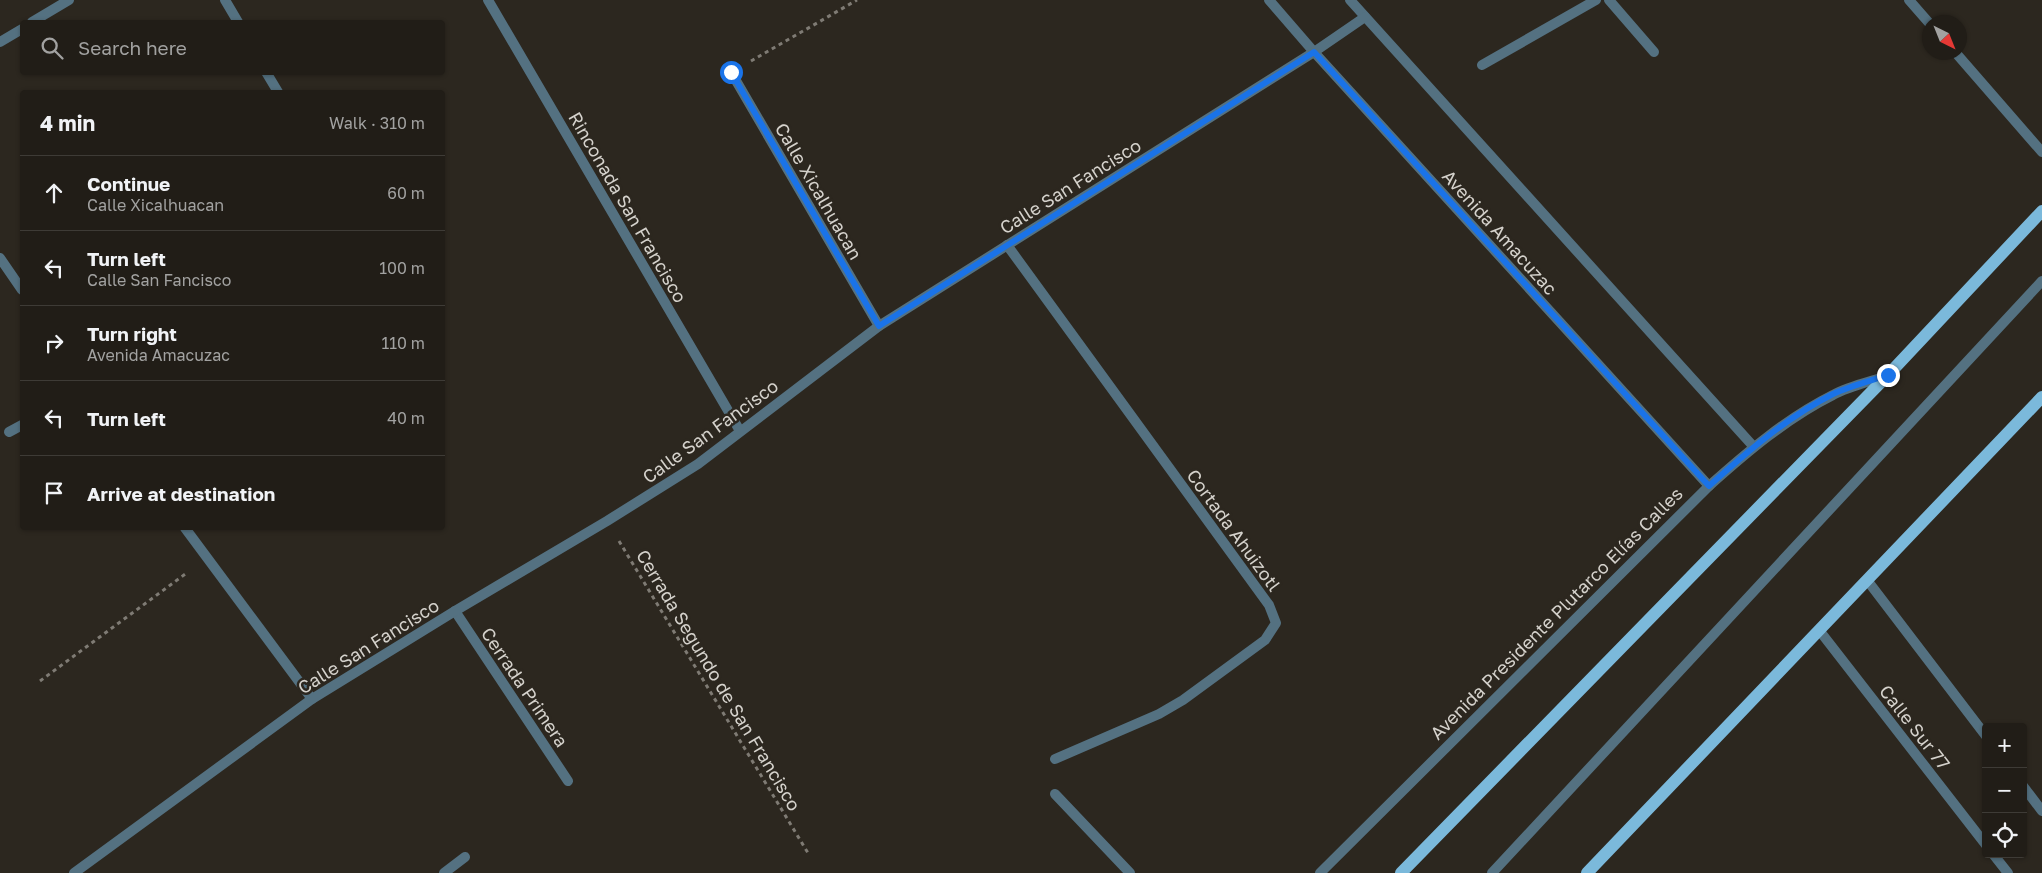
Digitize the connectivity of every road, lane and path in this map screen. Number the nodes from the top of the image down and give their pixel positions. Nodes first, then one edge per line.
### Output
1 (69, 0) edge
2 (225, 0) edge
3 (488, 0) edge
4 (857, 0) edge
5 (1269, 0) edge
6 (1350, 0) edge
7 (1596, 0) edge
8 (1610, 0) edge
9 (1909, 0) edge
10 (1922, 15) edge
11 (1365, 17) junction
12 (35, 20) edge
13 (237, 20) edge
14 (20, 29) edge
15 (0, 42) edge
16 (1314, 52) junction
17 (1654, 52) dead end
18 (1962, 60) edge
19 (1482, 64) dead end
20 (731, 72) joint
21 (268, 75) edge
22 (277, 90) edge
23 (2042, 152) edge
24 (2042, 211) edge
25 (1007, 245) junction
26 (0, 258) edge
27 (2042, 281) edge
28 (20, 287) edge
29 (879, 326) junction
30 (1888, 375) junction
31 (2042, 397) edge
32 (20, 427) edge
33 (740, 431) junction
34 (8, 432) dead end
35 (1753, 446) junction
36 (1709, 486) junction
37 (607, 521) junction
38 (186, 530) edge
39 (206, 558) junction
40 (1867, 580) junction
41 (455, 611) junction
42 (1819, 630) junction
43 (40, 681) dead end
44 (312, 699) junction
45 (1982, 731) edge
46 (1054, 759) dead end
47 (568, 781) dead end
48 (2027, 791) edge
49 (1055, 794) dead end
50 (2042, 811) edge
51 (1982, 840) edge
52 (808, 853) dead end
53 (465, 857) dead end
54 (1996, 858) edge
55 (74, 873) edge
56 (444, 873) edge
57 (1130, 873) edge
58 (1320, 873) edge
59 (1401, 873) edge
60 (1492, 873) edge
61 (1587, 873) edge
62 (2008, 873) edge

1 - 12 street
2 - 13 street
3 - 33 street, Rinconada San Francisco
4 - 20 path
5 - 16 street, Avenida Amacuzac
6 - 11 street
7 - 19 street
8 - 17 street
9 - 10 street
11 - 16 street, Calle San Fancisco
11 - 35 street
14 - 15 street
16 - 25 street, Calle San Fancisco
16 - 36 street, Avenida Amacuzac
18 - 23 street
20 - 29 street, Calle Xicalhuacan
21 - 22 street
24 - 30 main road, Avenida Presidente Plutarco Elías Calles
25 - 29 street, Calle San Fancisco
25 - 46 street, Cortada Ahuizotl
26 - 28 street
27 - 60 street
29 - 33 street, Calle San Fancisco
30 - 35 street, Avenida Presidente Plutarco Elías Calles
30 - 59 main road, Avenida Presidente Plutarco Elías Calles
31 - 40 main road
32 - 34 street
33 - 37 street, Calle San Fancisco
35 - 36 street, Avenida Presidente Plutarco Elías Calles
36 - 58 street, Avenida Presidente Plutarco Elías Calles
37 - 41 street, Calle San Fancisco
37 - 52 path, Cerrada Segundo de San Francisco
38 - 39 street
39 - 43 path
39 - 44 street
40 - 42 main road
40 - 45 street
41 - 44 street, Calle San Fancisco
41 - 47 street, Cerrada Primera
42 - 51 street, Calle Sur 77
42 - 61 main road
44 - 55 street, Calle San Fancisco
48 - 50 street
49 - 57 street
53 - 56 street
54 - 62 street

